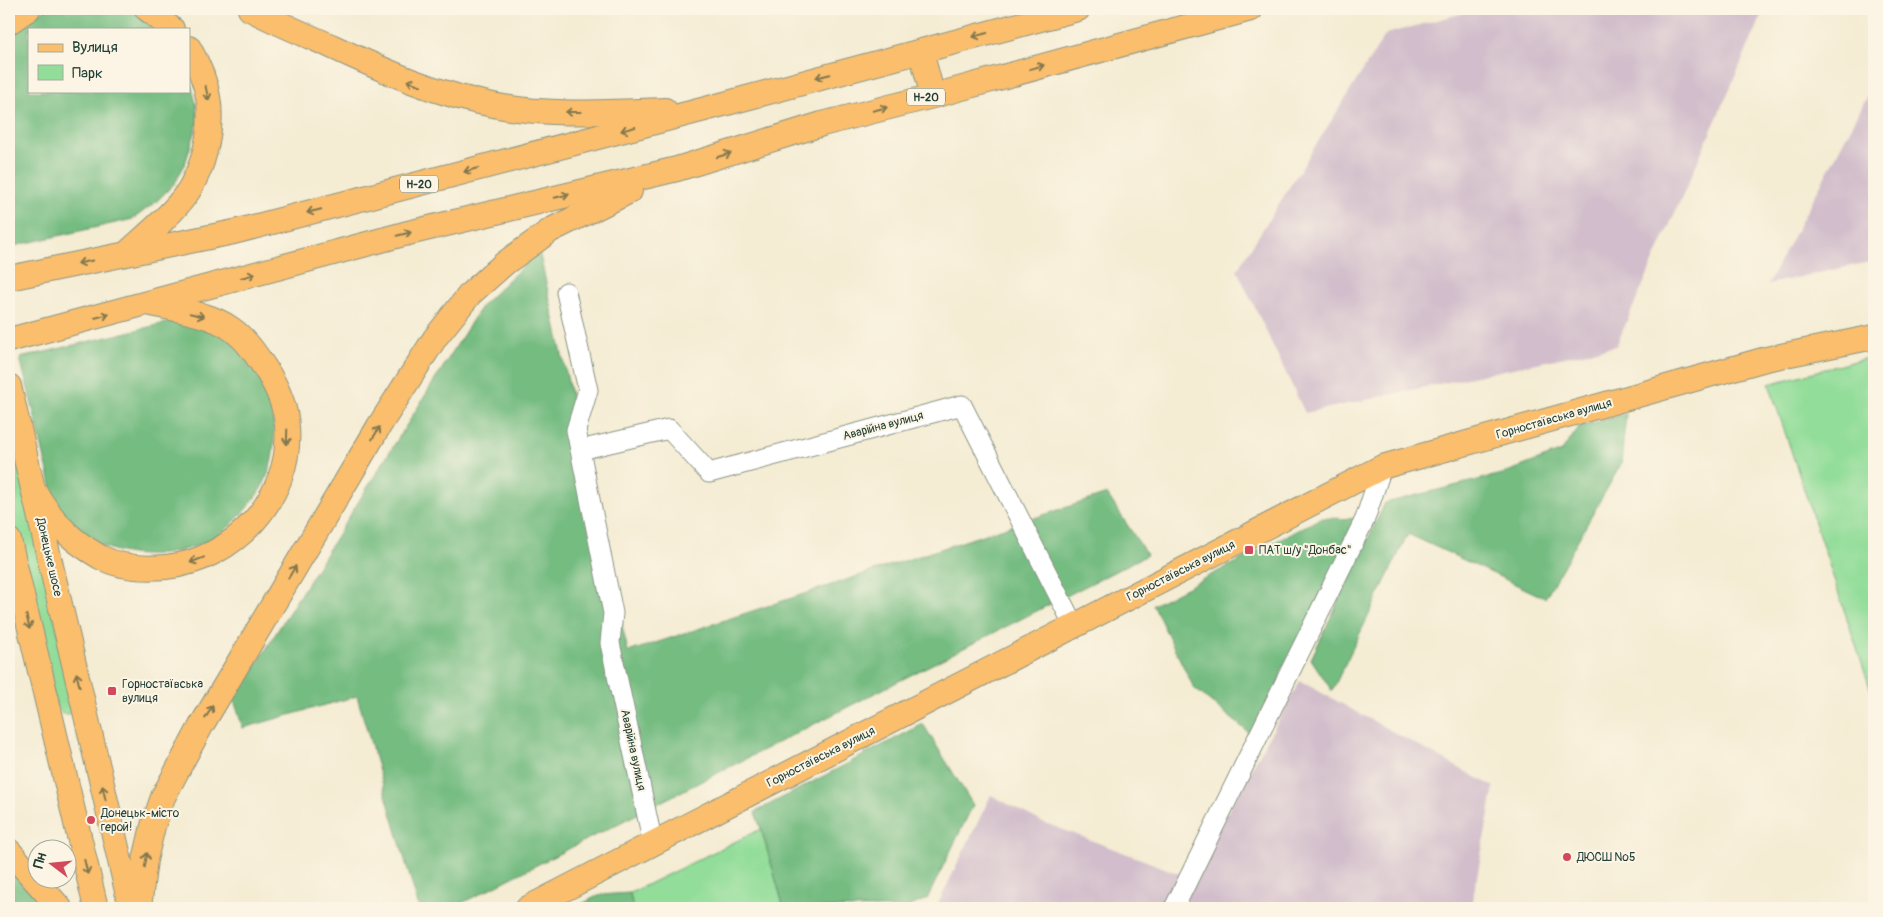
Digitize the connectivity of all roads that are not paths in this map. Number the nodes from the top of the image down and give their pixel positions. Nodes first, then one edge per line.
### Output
1 (28, 9) edge
2 (147, 9) edge
3 (250, 9) edge
4 (1078, 9) edge
5 (1251, 9) edge
6 (9, 22) edge
7 (171, 28) edge
8 (190, 50) edge
9 (920, 52) junction
10 (933, 96) junction
11 (709, 108) junction
12 (677, 169) junction
13 (127, 254) junction
14 (9, 278) edge
15 (566, 292) dead end
16 (150, 303) junction
17 (1874, 337) edge
18 (9, 340) edge
19 (9, 386) edge
20 (580, 450) junction
21 (1382, 468) junction
22 (34, 492) junction
23 (9, 540) edge
24 (1074, 626) junction
25 (89, 728) junction
26 (55, 735) junction
27 (652, 844) junction
28 (9, 851) edge
29 (60, 908) edge
30 (96, 908) edge
31 (131, 908) edge
32 (139, 908) edge
33 (528, 908) edge
34 (1174, 908) edge

1 - 6 main road
2 - 7 main road
11 -> 3 main road
4 -> 9 main road, Н-20
10 -> 5 main road, Н-20
8 -> 13 main road
9 - 10 main road
9 -> 11 main road, Н-20
12 -> 10 main road, Н-20
11 -> 13 main road, Н-20
16 -> 12 main road, Н-20
32 -> 12 main road
13 -> 14 main road, Н-20
15 - 20 street, Аварійна вулиця
18 -> 16 main road, Н-20
16 -> 22 main road
17 - 21 main road, Горностаївська вулиця
19 - 22 main road, Донецьке шосе
20 - 24 street, Аварійна вулиця
20 - 27 street, Аварійна вулиця
21 - 24 main road, Горностаївська вулиця
21 - 34 street
25 -> 22 main road, Донецьке шосе
23 -> 26 main road
24 - 27 main road, Горностаївська вулиця
25 - 26 main road
31 -> 25 main road, Донецьке шосе
26 -> 30 main road
27 - 33 main road, Горностаївська вулиця
28 - 29 main road

